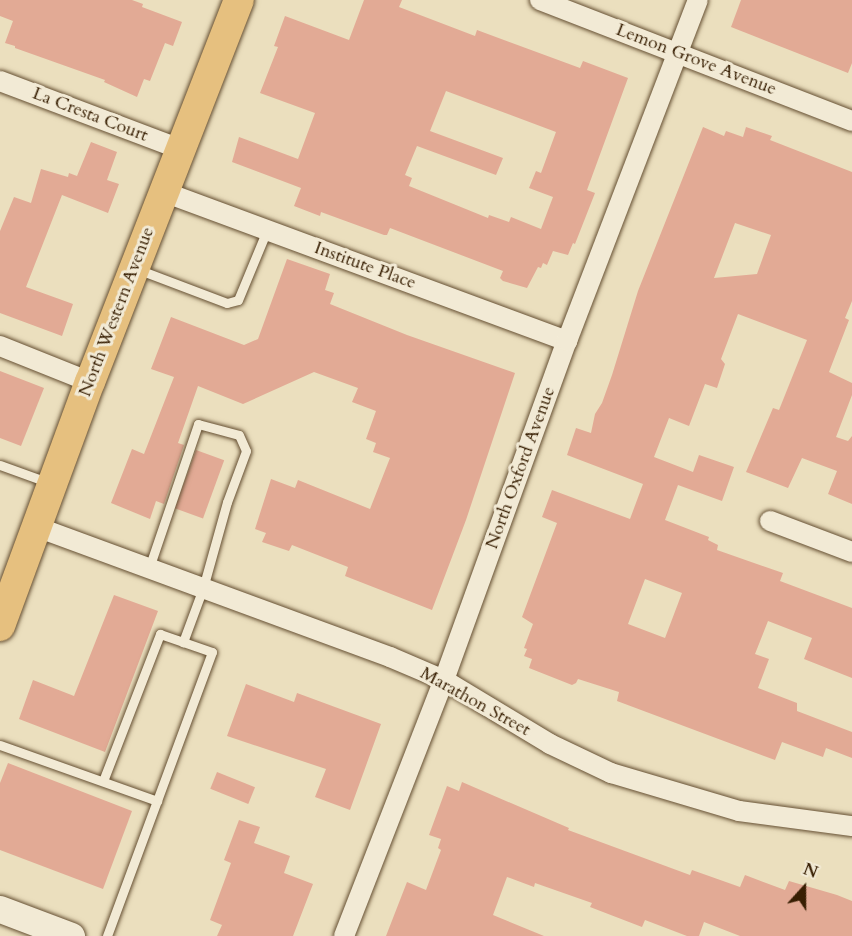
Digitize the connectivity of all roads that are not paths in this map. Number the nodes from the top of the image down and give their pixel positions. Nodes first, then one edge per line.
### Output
1 (239, 0) edge
2 (540, 0) edge
3 (698, 0) edge
4 (678, 52) junction
5 (0, 81) edge
6 (852, 121) edge
7 (180, 149) junction
8 (164, 192) junction
9 (267, 230) junction
10 (134, 268) junction
11 (567, 340) junction
12 (0, 346) edge
13 (90, 382) junction
14 (0, 465) edge
15 (52, 484) junction
16 (770, 521) dead end
17 (37, 527) junction
18 (852, 552) edge
19 (148, 568) junction
20 (203, 588) junction
21 (0, 626) edge
22 (183, 642) junction
23 (444, 681) junction
24 (0, 745) edge
25 (103, 781) junction
26 (157, 801) junction
27 (852, 826) edge
28 (0, 909) edge
29 (69, 936) edge
30 (107, 936) edge
31 (344, 936) edge

1 - 7 main road, North Western Avenue
2 - 4 street, Lemon Grove Avenue
3 - 4 street, North Oxford Avenue
4 - 6 street, Lemon Grove Avenue
4 - 11 street, North Oxford Avenue
5 - 7 street, La Cresta Court
7 - 8 main road, North Western Avenue
8 - 9 street, Institute Place
8 - 10 main road, North Western Avenue
9 - 10 lane
9 - 11 street, Institute Place
10 - 13 main road, North Western Avenue
11 - 23 street, North Oxford Avenue
12 - 13 street
13 - 15 main road, North Western Avenue
14 - 15 lane
15 - 17 main road, North Western Avenue
16 - 18 street
17 - 19 street, Marathon Street
17 - 21 main road, North Western Avenue
19 - 20 street, Marathon Street
19 - 20 lane
20 - 22 lane
20 - 23 street, Marathon Street
22 - 25 lane
22 - 26 lane
23 - 27 street, Marathon Street
23 - 31 street, North Oxford Avenue
24 - 25 lane
25 - 26 lane
26 - 30 lane
28 - 29 main road

